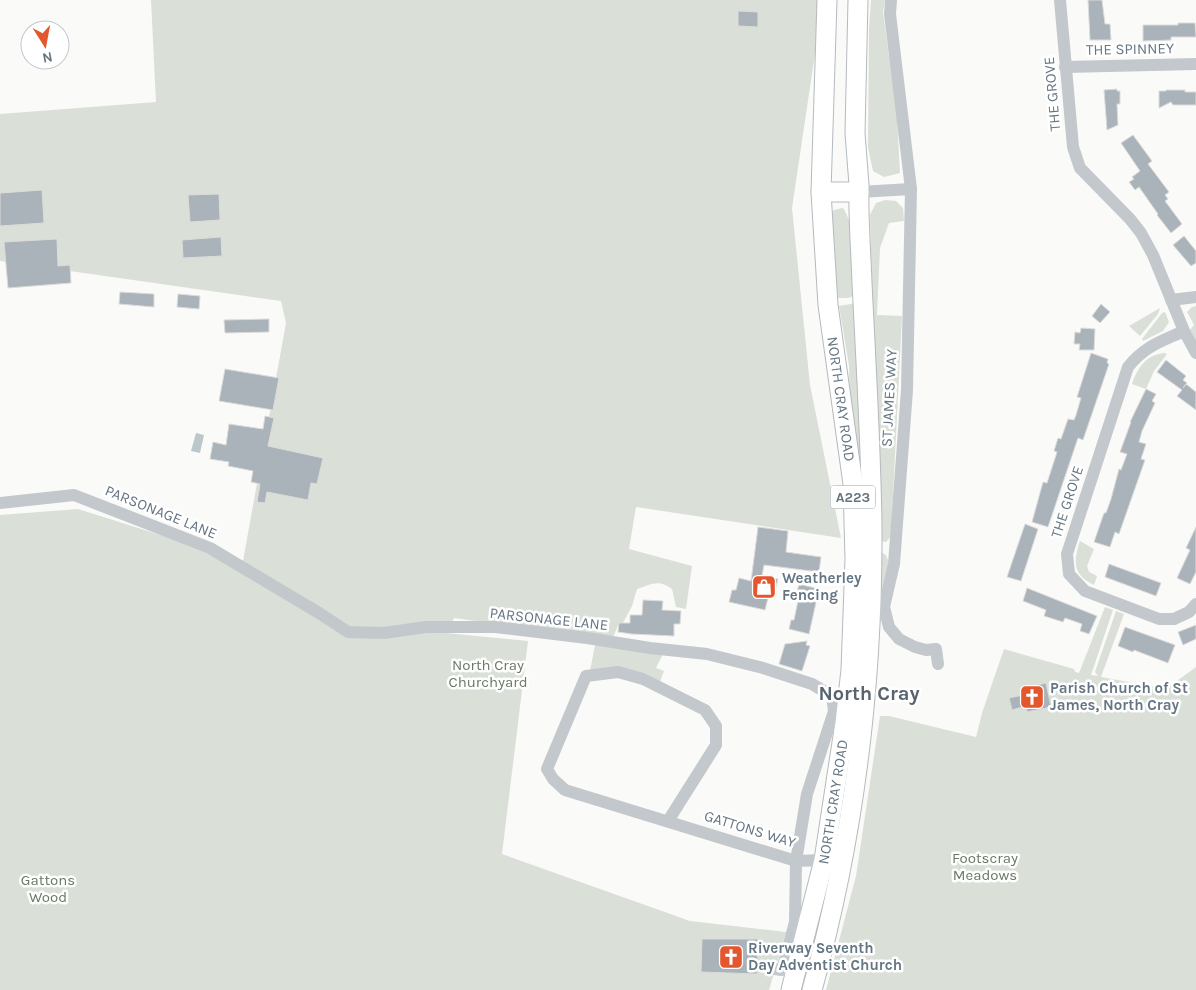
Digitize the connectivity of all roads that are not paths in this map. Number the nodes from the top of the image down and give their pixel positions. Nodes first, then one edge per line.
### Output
1 (827, 0) edge
2 (858, 0) edge
3 (892, 0) edge
4 (1060, 0) edge
5 (1196, 64) edge
6 (1065, 67) junction
7 (911, 189) junction
8 (821, 192) junction
9 (858, 192) junction
10 (1196, 297) edge
11 (1171, 300) junction
12 (1184, 331) junction
13 (1196, 353) edge
14 (0, 503) edge
15 (1196, 604) edge
16 (938, 664) dead end
17 (668, 821) junction
18 (824, 860) junction
19 (796, 861) junction
20 (775, 969) dead end
21 (791, 990) edge
22 (812, 990) edge

1 - 8 main road, NORTH CRAY ROAD / A223
2 - 9 main road, NORTH CRAY ROAD / A223
3 - 7 street, ST JAMES WAY
4 - 6 street, THE GROVE
5 - 6 street, THE SPINNEY
6 - 11 street, THE GROVE
7 - 9 street
7 - 16 street, ST JAMES WAY
8 - 9 main road
8 - 18 main road, NORTH CRAY ROAD / A223
9 - 22 main road, NORTH CRAY ROAD / A223
10 - 11 street
11 - 12 street, THE GROVE
12 - 13 street, THE GROVE
12 - 15 street, THE GROVE
14 - 19 street, PARSONAGE LANE
17 - 17 street, GATTONS WAY
17 - 19 street, GATTONS WAY
18 - 19 street, GATTONS WAY
18 - 21 main road, NORTH CRAY ROAD / A223
19 - 20 street, PARSONAGE LANE

